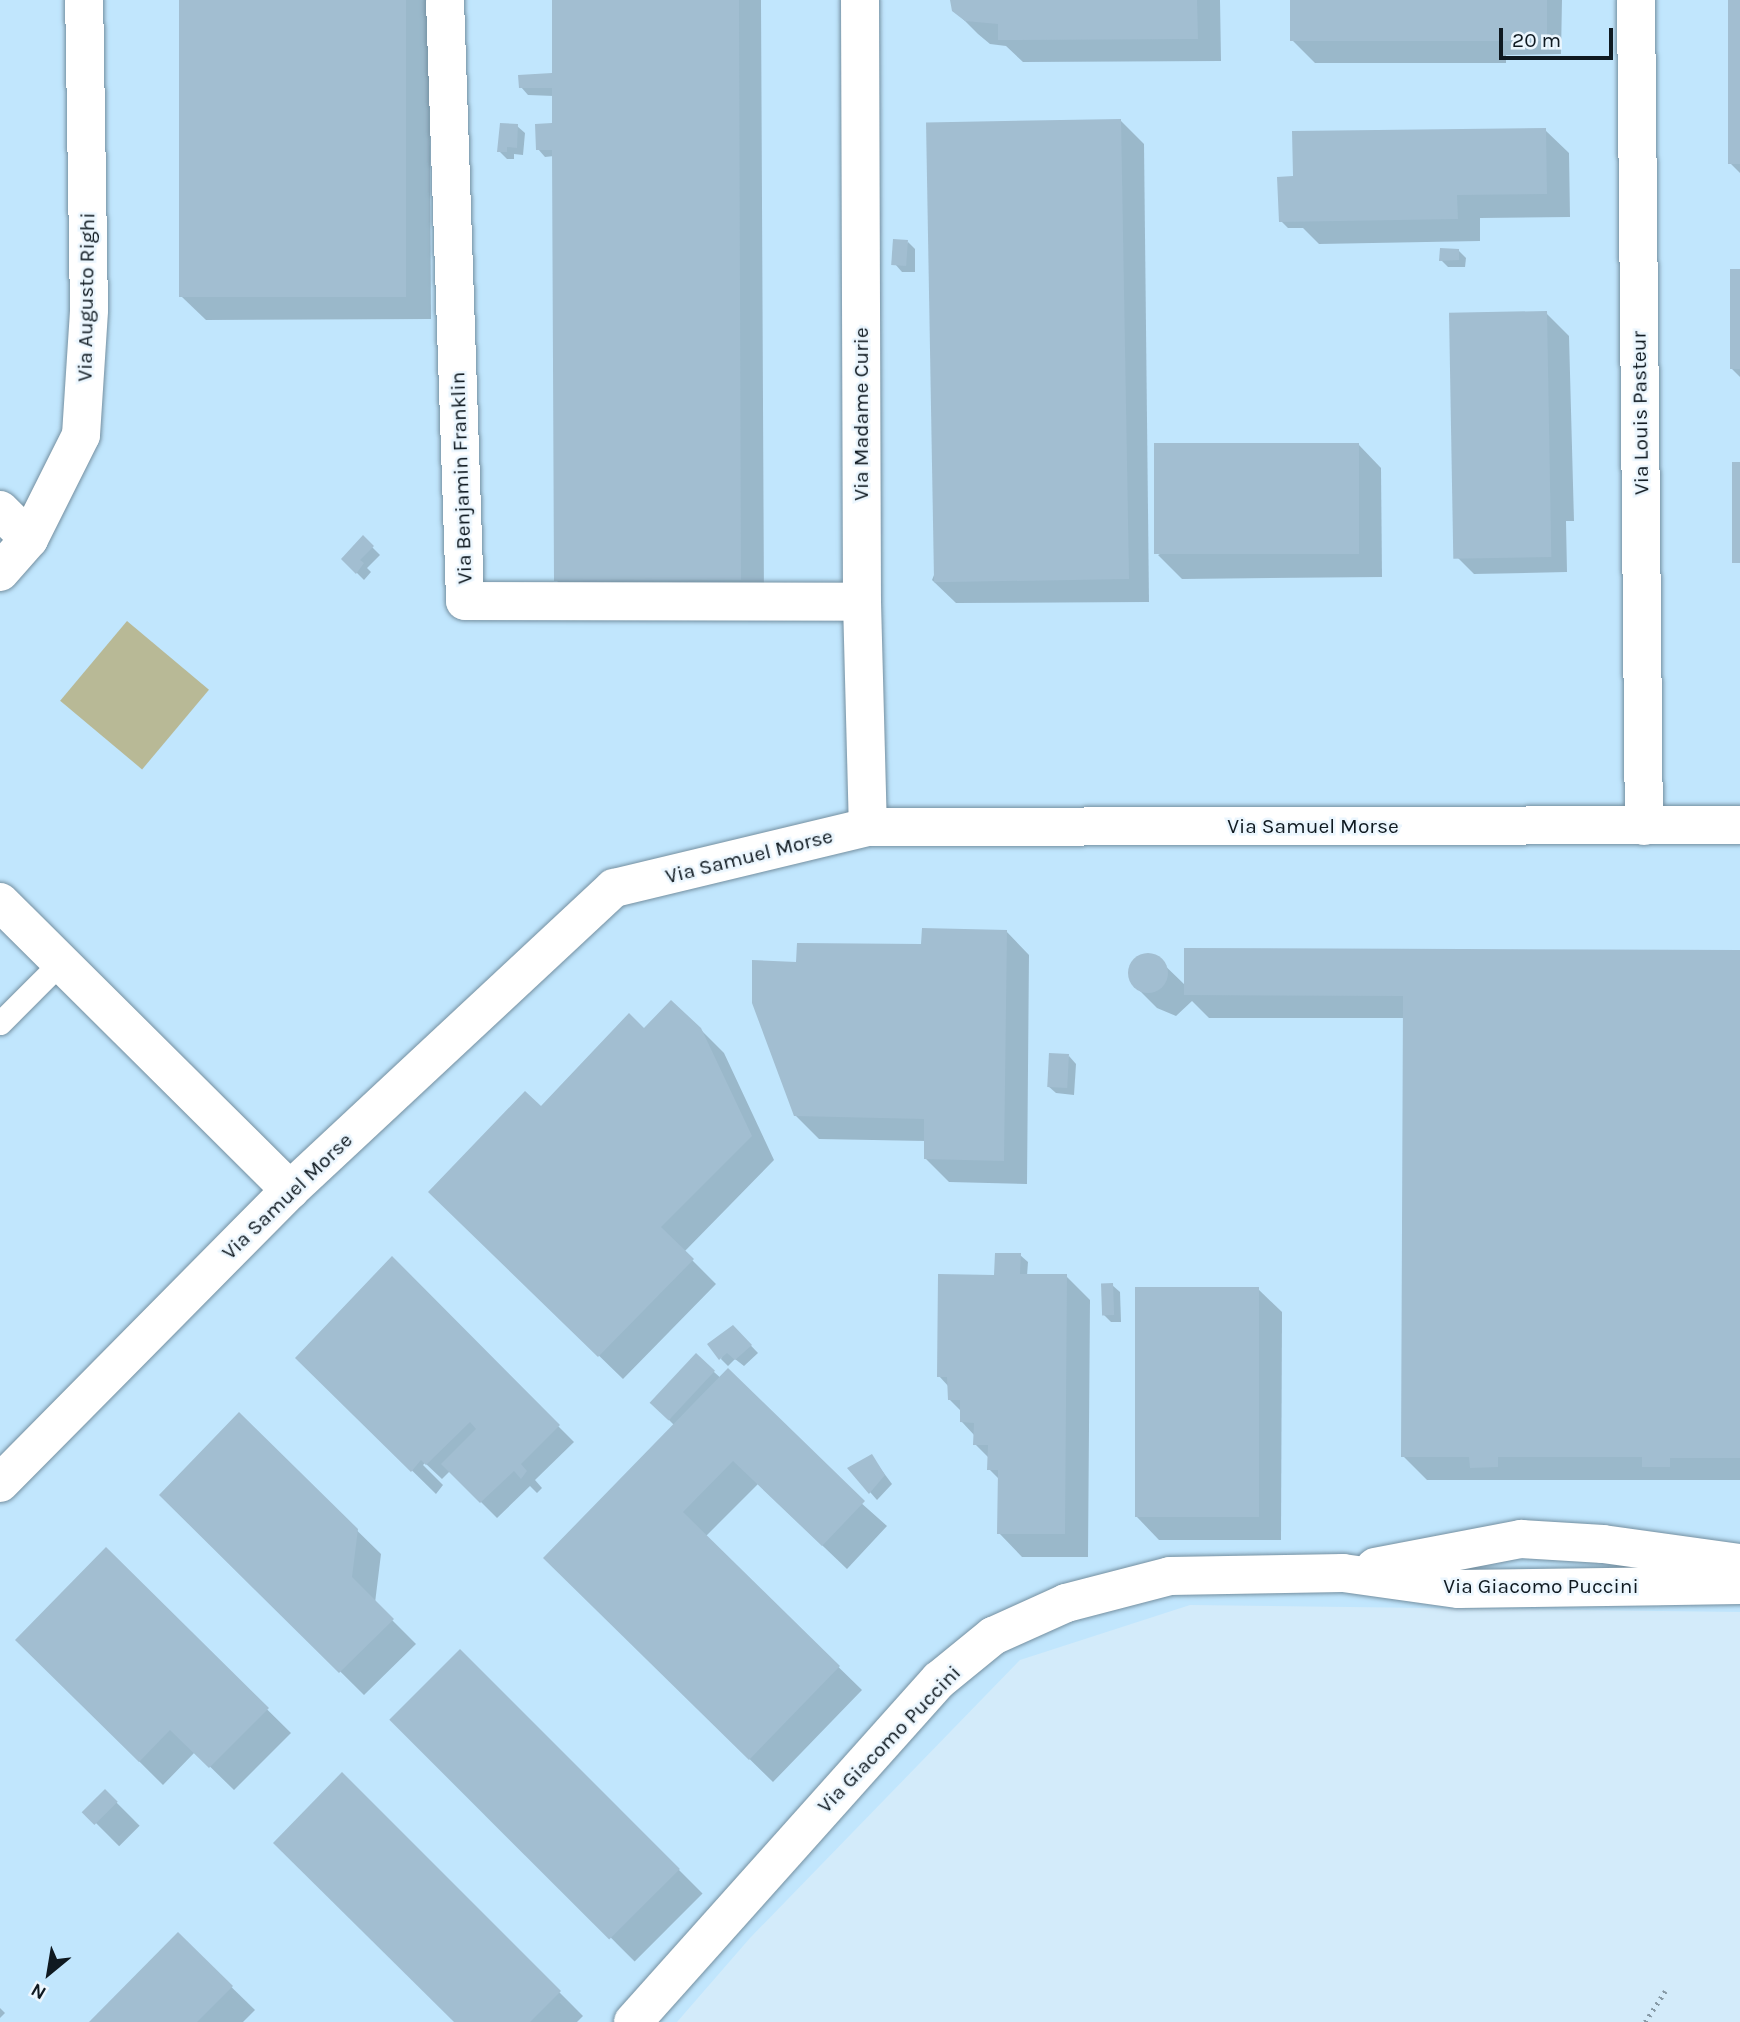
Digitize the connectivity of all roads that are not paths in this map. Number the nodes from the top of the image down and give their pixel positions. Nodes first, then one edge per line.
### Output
1 (84, 0) edge
2 (445, 0) edge
3 (860, 0) edge
4 (1636, 0) edge
5 (0, 510) edge
6 (29, 539) junction
7 (0, 572) edge
8 (862, 601) junction
9 (1740, 825) edge
10 (1644, 826) junction
11 (868, 827) junction
12 (0, 902) edge
13 (61, 962) junction
14 (0, 1023) edge
15 (290, 1190) junction
16 (0, 1483) edge
17 (1740, 1563) edge
18 (1343, 1573) junction
19 (1740, 1585) edge
20 (633, 2022) edge

1 - 6 street, Via Augusto Righi
2 - 8 street, Via Benjamin Franklin
3 - 8 street, Via Madame Curie
4 - 10 street, Via Louis Pasteur
5 - 6 street
6 - 7 street, Via Augusto Righi
8 - 11 street, Via Madame Curie
9 - 10 street, Via Samuel Morse
10 - 11 street, Via Samuel Morse
11 - 15 street, Via Samuel Morse
12 - 13 street
13 - 14 lane
13 - 15 street
15 - 16 street, Via Samuel Morse
17 - 18 street, Via Giacomo Puccini
18 - 19 street, Via Giacomo Puccini
18 - 20 street, Via Giacomo Puccini

